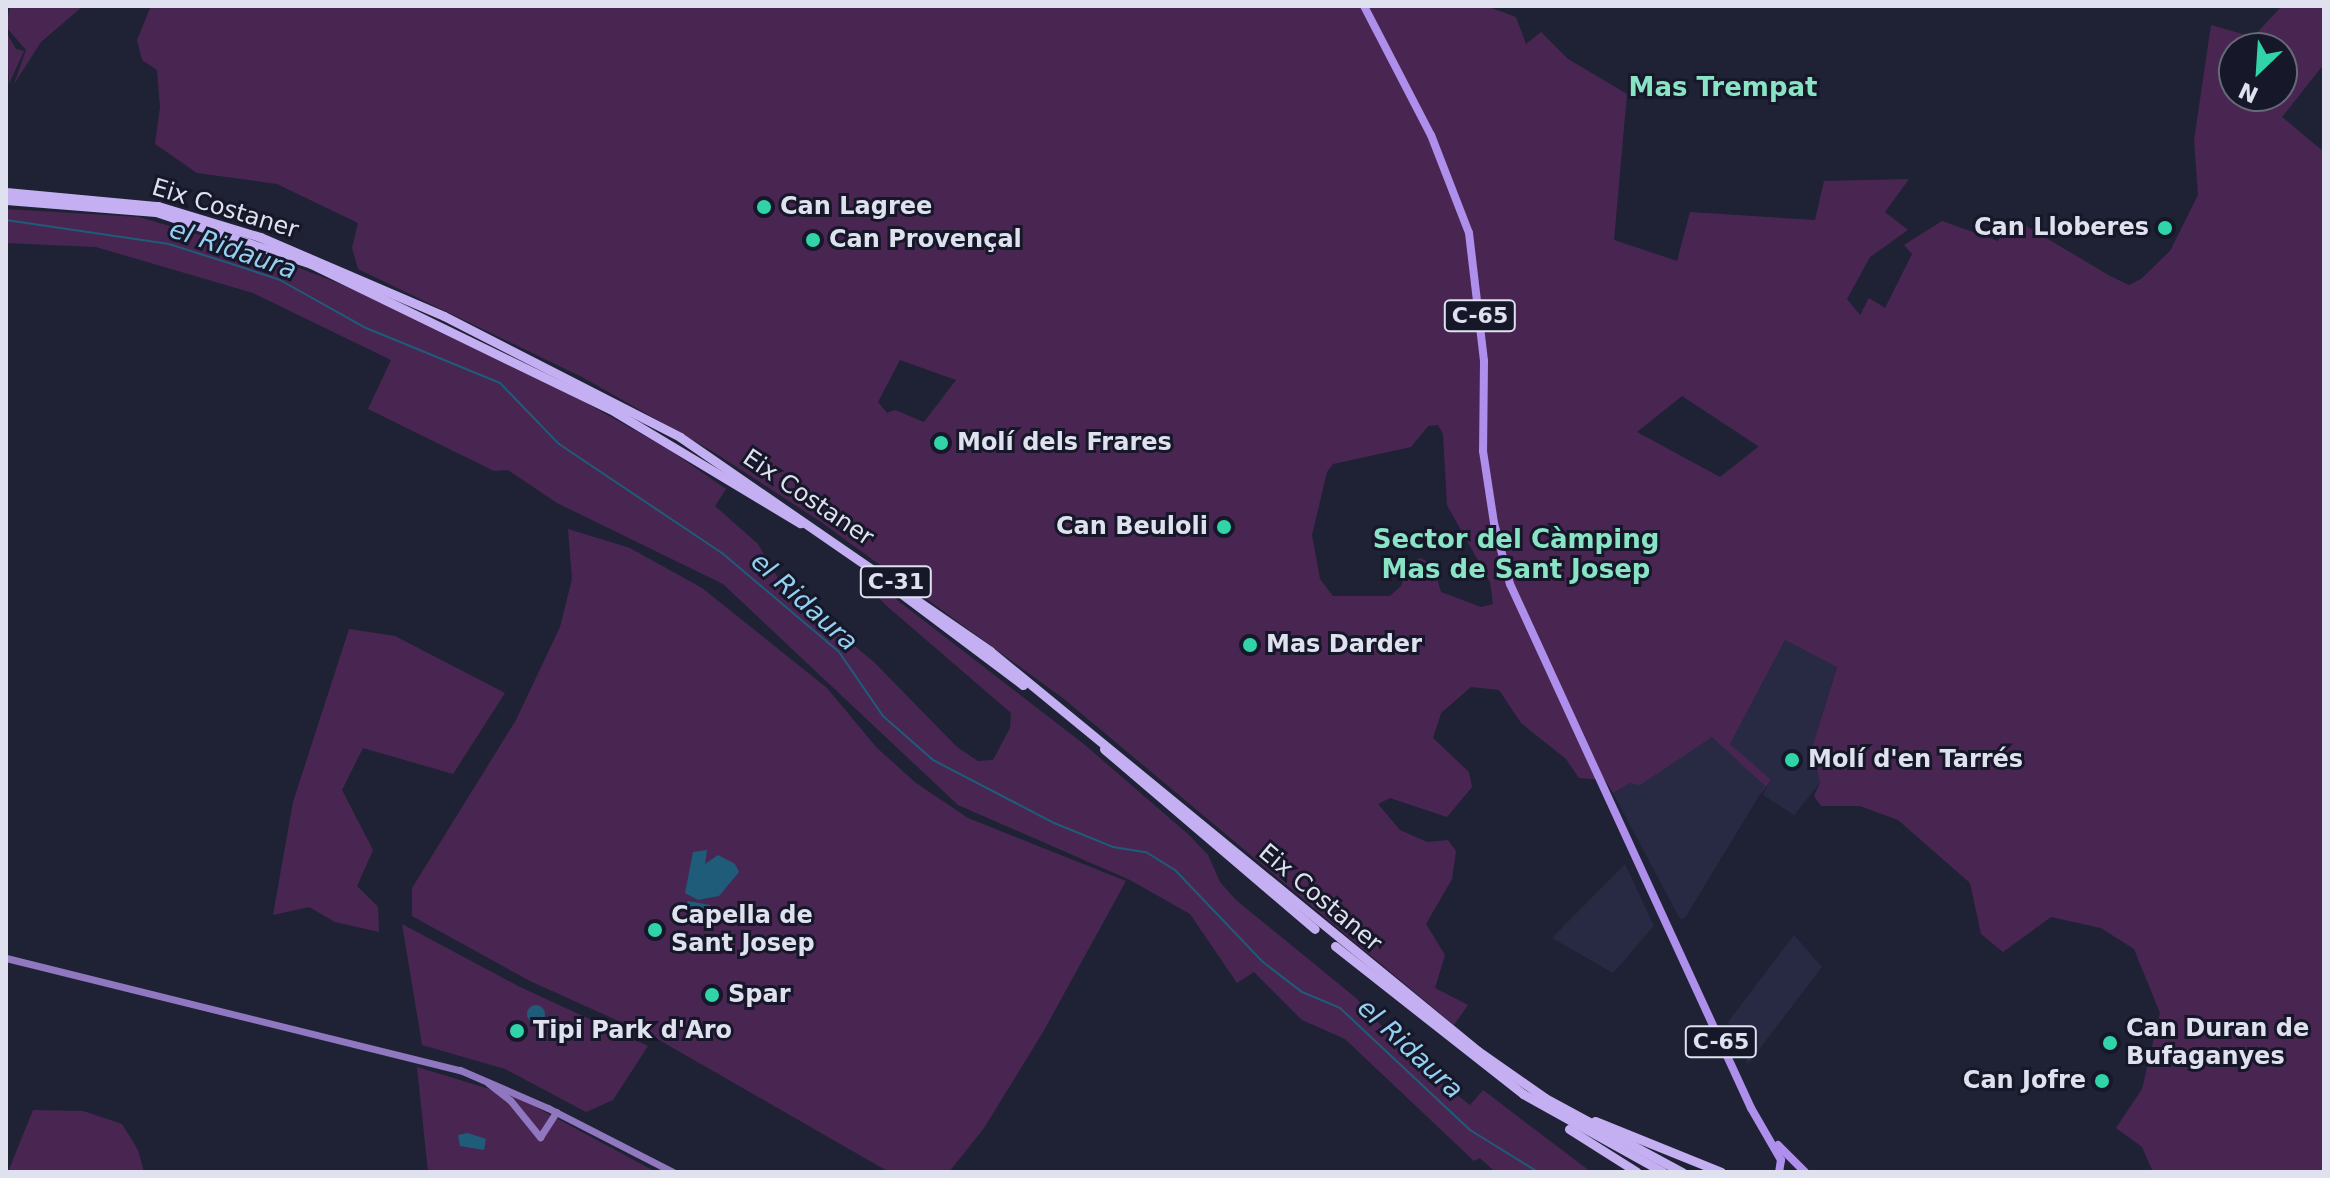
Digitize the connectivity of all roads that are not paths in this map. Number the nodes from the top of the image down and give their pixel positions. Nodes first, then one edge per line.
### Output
1 (1364, 6) edge
2 (6, 192) edge
3 (6, 200) edge
4 (6, 958) edge
5 (476, 1076) junction
6 (1544, 1102) junction
7 (556, 1112) junction
8 (1761, 1125) junction
9 (651, 1160) junction
10 (660, 1172) edge
11 (673, 1172) edge
12 (1637, 1172) edge
13 (1663, 1172) edge
14 (1682, 1172) edge
15 (1721, 1172) edge
16 (1779, 1172) edge
17 (1805, 1172) edge

1 - 8 main road, C-65
2 - 6 highway, Eix Costaner / C-31
3 - 6 highway, Eix Costaner / C-31
4 - 5 street
5 - 7 street
5 - 7 street
6 - 12 highway
6 - 13 highway, Eix Costaner / C-31
6 - 14 highway, Eix Costaner / C-31
6 - 15 highway
7 - 9 street
8 - 16 main road, C-65
8 - 17 main road, C-65
9 - 10 street
9 - 11 street

